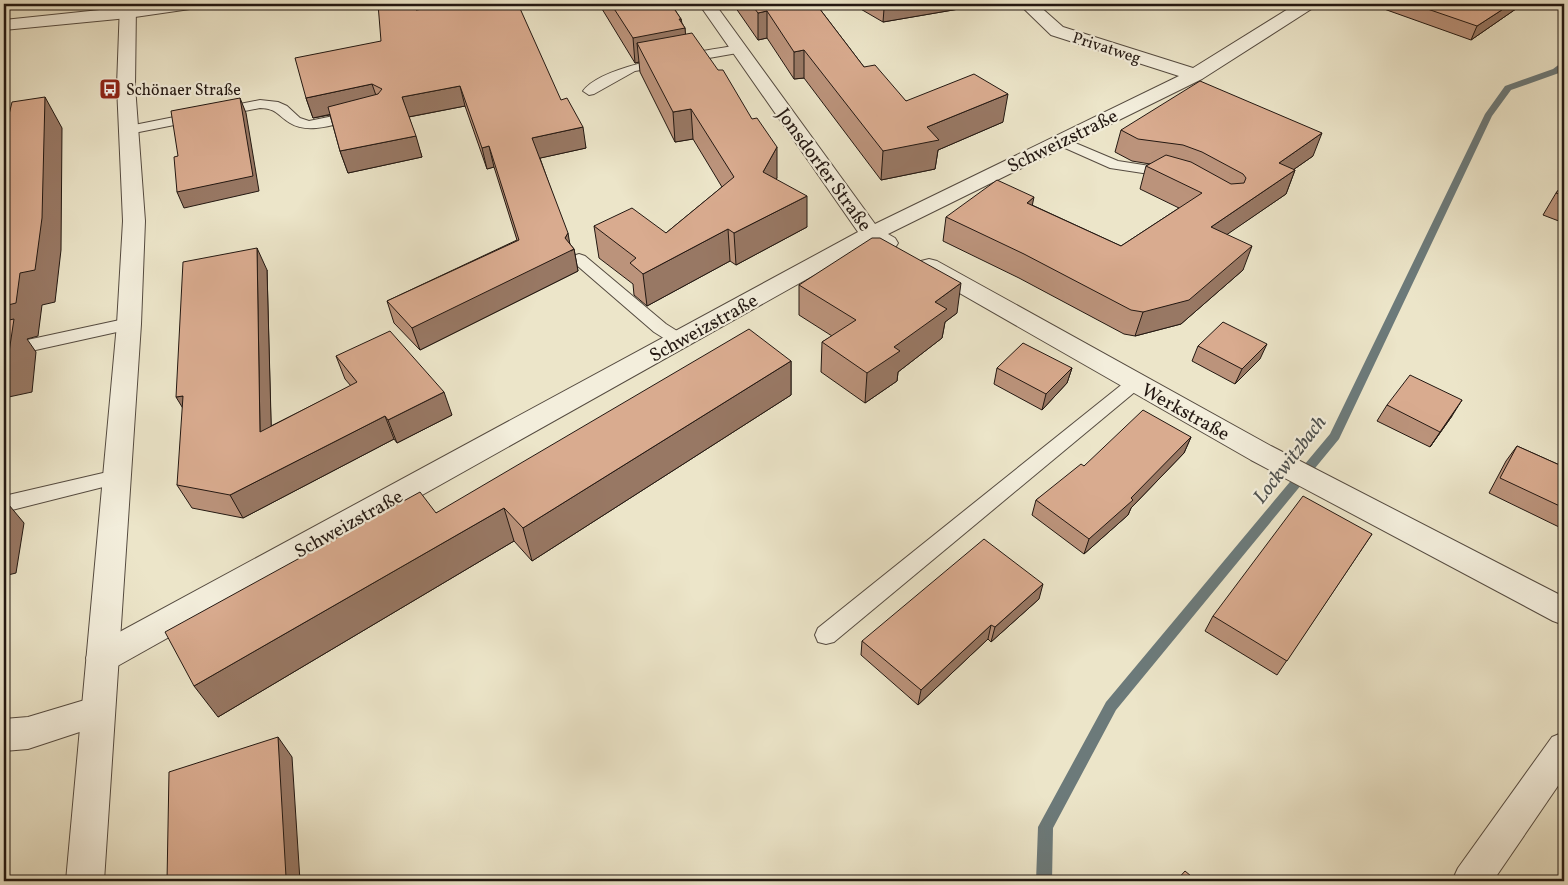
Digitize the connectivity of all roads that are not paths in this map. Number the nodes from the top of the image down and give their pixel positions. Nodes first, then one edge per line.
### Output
1 (190, 4) edge
2 (707, 4) edge
3 (1027, 4) edge
4 (1307, 4) edge
5 (128, 8) edge
6 (4, 25) edge
7 (739, 49) junction
8 (1195, 75) junction
9 (589, 92) dead end
10 (370, 112) edge
11 (129, 130) junction
12 (1061, 141) junction
13 (1180, 177) edge
14 (871, 234) junction
15 (578, 259) dead end
16 (129, 324) junction
17 (679, 340) junction
18 (4, 350) edge
19 (1136, 382) junction
20 (116, 477) junction
21 (4, 504) edge
22 (1564, 612) edge
23 (826, 635) dead end
24 (102, 658) junction
25 (98, 711) junction
26 (4, 735) edge
27 (1564, 748) edge
28 (85, 881) edge
29 (1471, 881) edge

1 - 5 street
2 - 7 street, Jonsdorfer Straße
3 - 8 street, Privatweg
4 - 8 street, Schweizstraße
5 - 6 street
5 - 11 street
7 - 9 lane
7 - 14 street, Jonsdorfer Straße
8 - 12 street, Schweizstraße
10 - 11 lane
11 - 16 street
12 - 13 lane
12 - 14 street, Schweizstraße
14 - 17 street, Schweizstraße
14 - 19 street, Jonsdorfer Straße
15 - 17 lane
16 - 18 lane
16 - 20 street
17 - 24 street, Schweizstraße
19 - 22 street, Werkstraße
19 - 23 lane, Werkstraße
20 - 21 lane
20 - 24 street
24 - 25 street
25 - 26 street
25 - 28 street
27 - 29 street

